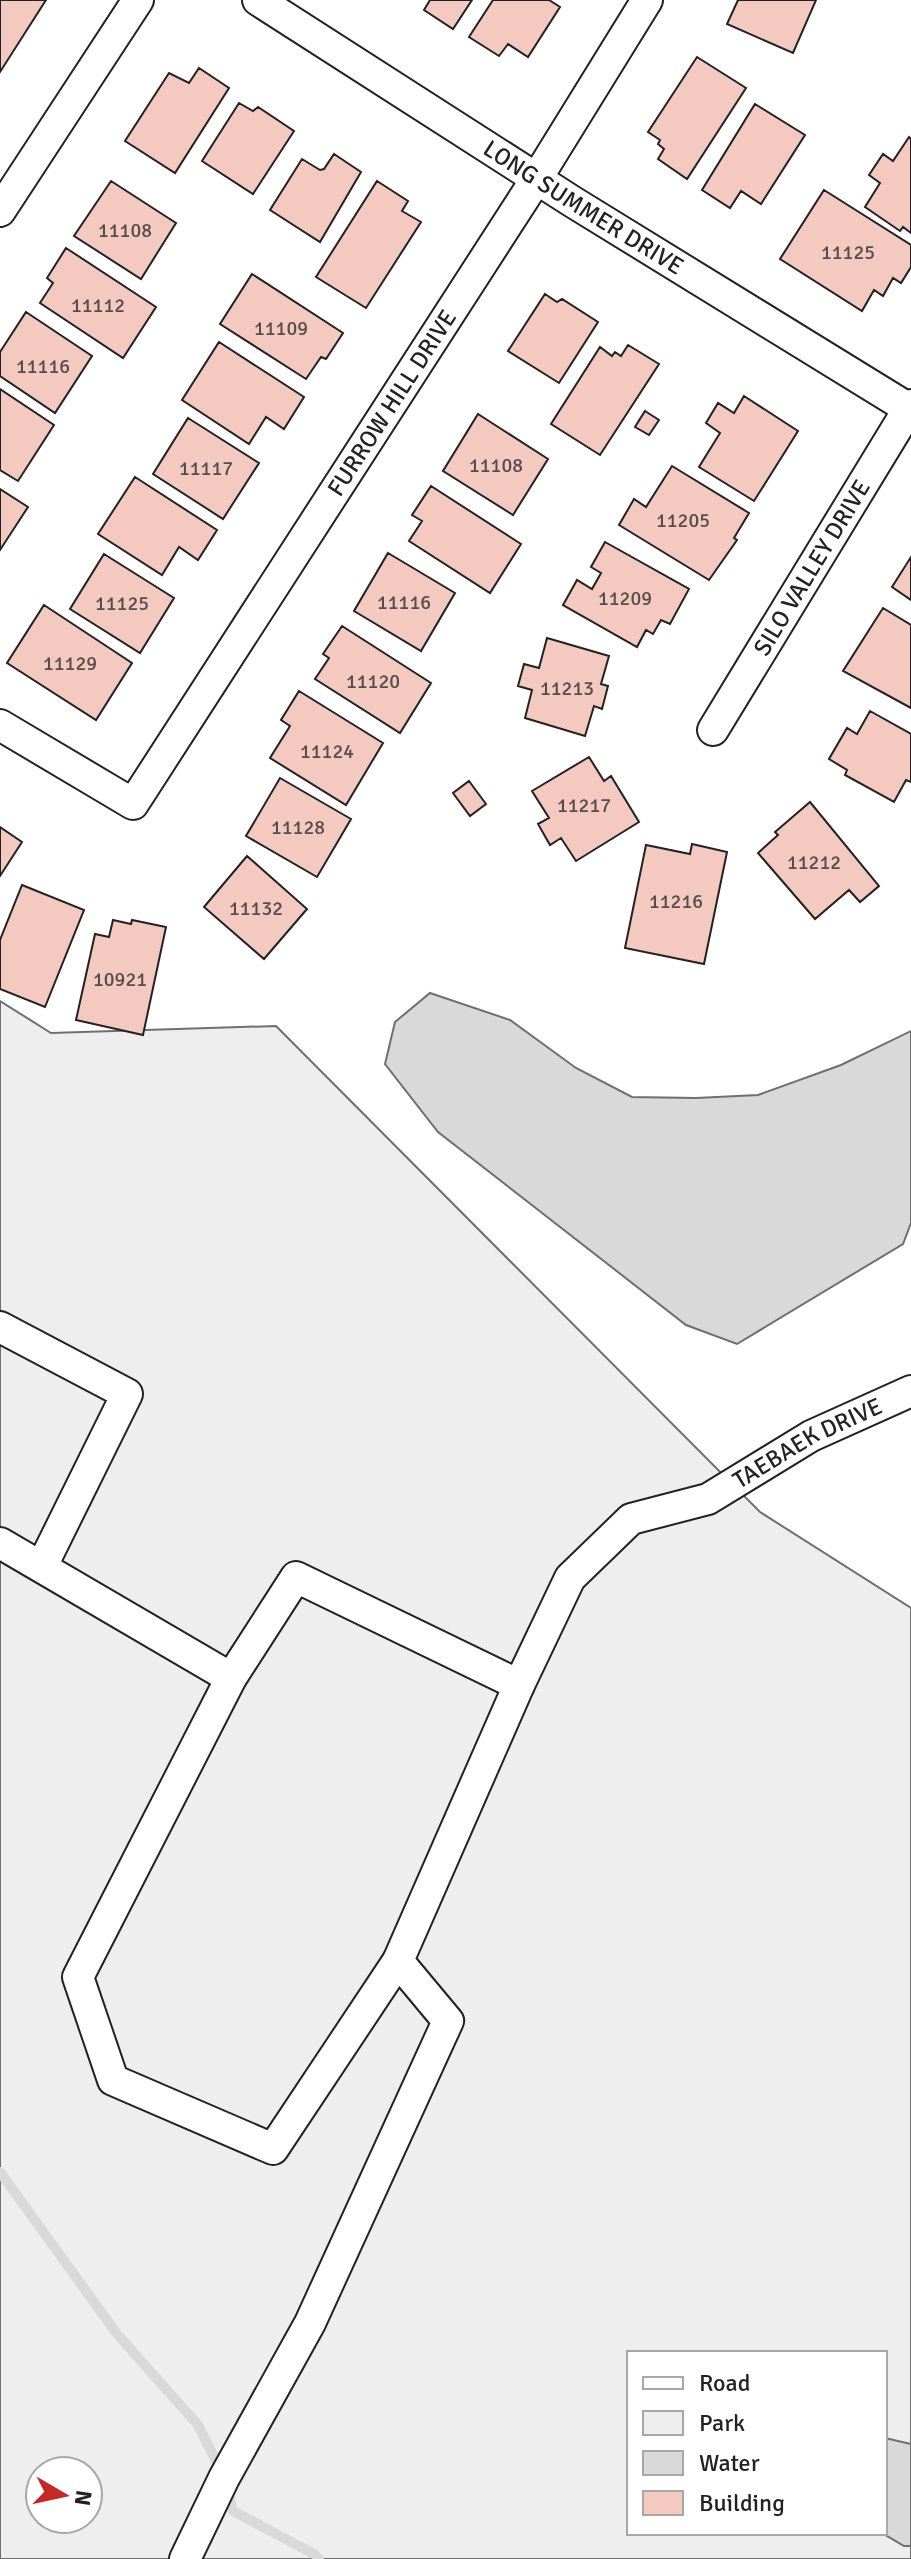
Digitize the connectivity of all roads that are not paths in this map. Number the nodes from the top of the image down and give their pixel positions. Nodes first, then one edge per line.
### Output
1 (138, 0) edge
2 (258, 0) edge
3 (647, 0) edge
4 (537, 178) junction
5 (0, 211) edge
6 (910, 407) edge
7 (0, 725) edge
8 (713, 730) dead end
9 (0, 1327) edge
10 (911, 1391) edge
11 (0, 1543) edge
12 (42, 1566) junction
13 (231, 1678) junction
14 (519, 1685) junction
15 (398, 1961) junction
16 (185, 2559) edge

1 - 5 street
2 - 4 street, LONG SUMMER DRIVE
3 - 4 street, FURROW HILL DRIVE
4 - 6 street, LONG SUMMER DRIVE
4 - 7 street, FURROW HILL DRIVE
6 - 8 street, SILO VALLEY DRIVE
9 - 12 street
10 - 14 street, TAEBAEK DRIVE
11 - 12 street
12 - 13 street
13 - 14 street
13 - 15 street, TAEBAEK DRIVE
14 - 15 street, TAEBAEK DRIVE
15 - 16 street

